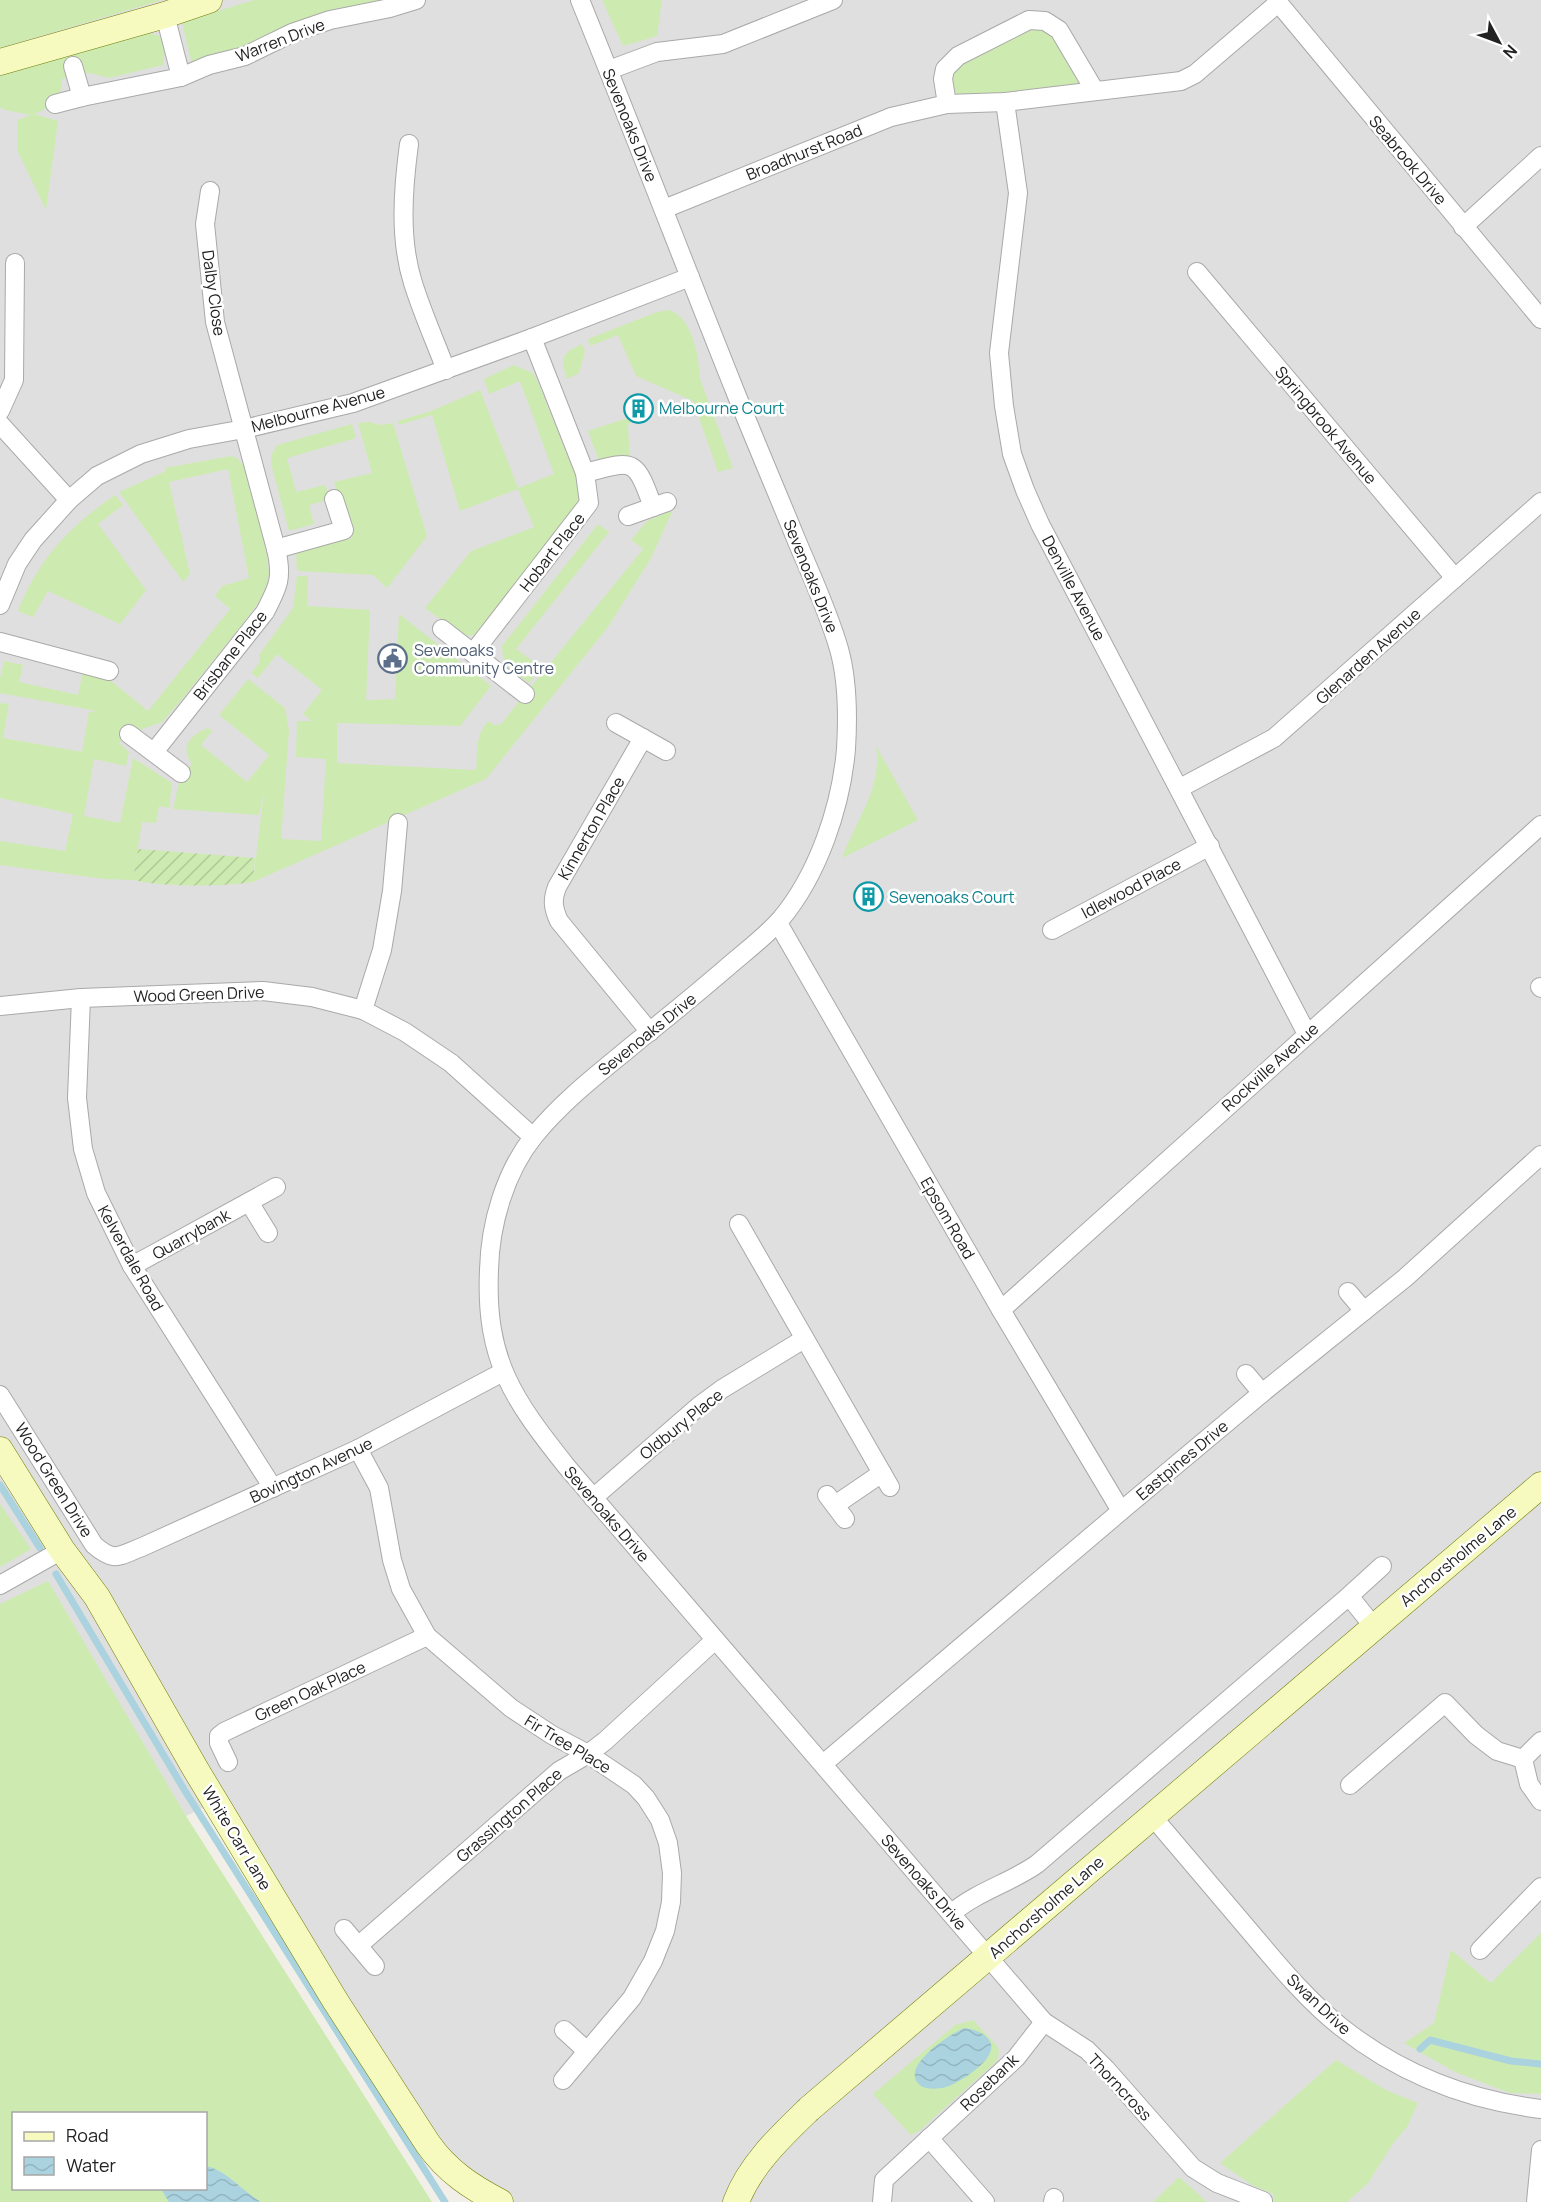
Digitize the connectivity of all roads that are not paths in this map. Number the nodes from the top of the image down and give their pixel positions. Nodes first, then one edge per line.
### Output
1 (209, 0) edge
2 (416, 0) edge
3 (580, 0) edge
4 (833, 0) edge
5 (1277, 1) edge
6 (165, 15) junction
7 (0, 62) edge
8 (73, 66) dead end
9 (609, 70) junction
10 (181, 77) junction
11 (1095, 91) junction
12 (82, 97) junction
13 (1005, 102) junction
14 (55, 104) dead end
15 (947, 104) junction
16 (409, 144) dead end
17 (1541, 156) edge
18 (210, 190) dead end
19 (664, 209) junction
20 (1463, 227) junction
21 (15, 263) dead end
22 (1197, 272) dead end
23 (690, 277) junction
24 (1541, 319) edge
25 (532, 338) junction
26 (446, 370) junction
27 (0, 411) edge
28 (0, 424) edge
29 (244, 429) junction
30 (585, 473) junction
31 (334, 499) dead end
32 (69, 500) junction
33 (1541, 502) edge
34 (628, 516) dead end
35 (276, 549) junction
36 (1455, 578) junction
37 (0, 604) edge
38 (442, 629) dead end
39 (0, 642) edge
40 (472, 653) junction
41 (109, 671) dead end
42 (525, 694) dead end
43 (616, 723) dead end
44 (129, 734) dead end
45 (643, 738) junction
46 (666, 751) dead end
47 (154, 752) junction
48 (181, 773) dead end
49 (1180, 788) junction
50 (398, 823) dead end
51 (1541, 825) edge
52 (1210, 846) junction
53 (778, 923) junction
54 (1052, 930) dead end
55 (81, 998) junction
56 (0, 1006) edge
57 (363, 1010) junction
58 (650, 1032) junction
59 (1307, 1034) junction
60 (533, 1137) junction
61 (1541, 1155) edge
62 (276, 1187) dead end
63 (249, 1202) junction
64 (739, 1224) dead end
65 (268, 1233) dead end
66 (132, 1266) junction
67 (1348, 1292) dead end
68 (1001, 1310) junction
69 (1364, 1311) junction
70 (804, 1339) junction
71 (503, 1372) junction
72 (1246, 1374) dead end
73 (1262, 1393) junction
74 (0, 1395) edge
75 (358, 1449) junction
76 (0, 1450) edge
77 (1540, 1487) edge
78 (273, 1488) junction
79 (593, 1498) junction
80 (835, 1506) dead end
81 (1121, 1511) junction
82 (62, 1550) junction
83 (114, 1557) joint
84 (1382, 1566) dead end
85 (0, 1585) edge
86 (1349, 1596) junction
87 (1374, 1627) junction
88 (427, 1635) junction
89 (715, 1640) junction
90 (1541, 1741) edge
91 (588, 1754) junction
92 (1523, 1759) junction
93 (228, 1762) dead end
94 (823, 1764) junction
95 (1350, 1785) dead end
96 (1541, 1801) edge
97 (1152, 1816) junction
98 (1541, 1887) edge
99 (952, 1913) junction
100 (344, 1929) dead end
101 (358, 1946) junction
102 (1480, 1950) dead end
103 (988, 1957) junction
104 (375, 1966) dead end
105 (1044, 2022) junction
106 (564, 2030) dead end
107 (587, 2051) junction
108 (563, 2080) dead end
109 (1541, 2109) edge
110 (929, 2138) junction
111 (1541, 2150) edge
112 (1226, 2195) edge
113 (1263, 2200) dead end
114 (500, 2202) edge
115 (736, 2202) edge
116 (882, 2202) edge
117 (985, 2202) edge
118 (1536, 2202) edge

1 - 6 street
2 - 10 street, Warren Drive
3 - 9 street, Sevenoaks Drive
4 - 9 street
5 - 11 street, Broadhurst Road
5 - 20 street, Seabrook Drive
6 - 7 street
6 - 10 street
8 - 12 street
9 - 19 street, Sevenoaks Drive
10 - 12 street, Warren Drive
11 - 13 street, Broadhurst Road
11 - 15 street
12 - 14 street, Warren Drive
13 - 15 street, Broadhurst Road
13 - 49 street, Denville Avenue
15 - 19 street, Broadhurst Road
16 - 26 street
17 - 20 street
18 - 29 street, Dalby Close
19 - 23 street, Sevenoaks Drive
20 - 24 street, Seabrook Drive
21 - 27 street
22 - 36 street, Springbrook Avenue
23 - 25 street, Melbourne Avenue
23 - 53 street, Sevenoaks Drive
25 - 26 street, Melbourne Avenue
25 - 30 street, Hobart Place
26 - 29 street, Melbourne Avenue
28 - 32 street
29 - 32 street, Melbourne Avenue
29 - 35 street, Brisbane Place
30 - 34 street
30 - 40 street, Hobart Place
31 - 35 street
32 - 37 street, Melbourne Avenue
33 - 36 street, Glenarden Avenue
35 - 47 street, Brisbane Place
36 - 49 street, Glenarden Avenue
38 - 40 street
39 - 41 street
40 - 42 street
43 - 45 street
44 - 47 street
45 - 46 street
45 - 58 street, Kinnerton Place
47 - 48 street
49 - 52 street, Denville Avenue
50 - 57 street
51 - 59 street, Rockville Avenue
52 - 54 street, Idlewood Place
52 - 59 street, Denville Avenue
53 - 58 street, Sevenoaks Drive
53 - 68 street, Epsom Road
55 - 56 street, Wood Green Drive
55 - 57 street, Wood Green Drive
55 - 66 street, Kelverdale Road
57 - 60 street, Wood Green Drive
58 - 60 street, Sevenoaks Drive
59 - 68 street, Rockville Avenue
60 - 71 street, Sevenoaks Drive
61 - 69 street, Eastpines Drive
62 - 63 street, Quarrybank
63 - 65 street, Quarrybank
63 - 66 street, Quarrybank
64 - 70 street
66 - 78 street, Kelverdale Road
67 - 69 street
68 - 81 street, Epsom Road
69 - 73 street, Eastpines Drive
70 - 79 street, Oldbury Place
70 - 80 street
71 - 75 street, Bovington Avenue
71 - 79 street, Sevenoaks Drive
72 - 73 street
73 - 81 street, Eastpines Drive
74 - 83 street, Wood Green Drive
75 - 78 street, Bovington Avenue
75 - 88 street, Fir Tree Place
76 - 82 street, White Carr Lane
77 - 87 street, Anchorsholme Lane
78 - 83 street, Bovington Avenue
79 - 89 street, Sevenoaks Drive
81 - 94 street, Eastpines Drive
82 - 85 street
82 - 114 street, White Carr Lane
84 - 86 street
86 - 87 street
86 - 99 street
87 - 97 street, Anchorsholme Lane
88 - 91 street, Fir Tree Place
88 - 93 street, Green Oak Place
89 - 91 street, Grassington Place
89 - 94 street, Sevenoaks Drive
90 - 92 street
91 - 101 street, Grassington Place
91 - 107 street, Fir Tree Place
92 - 95 street
92 - 96 street
94 - 99 street, Sevenoaks Drive
97 - 103 street, Anchorsholme Lane
97 - 109 street, Swan Drive
98 - 102 street
99 - 103 street, Sevenoaks Drive
100 - 101 street
101 - 104 street
103 - 105 street, Thorncross
103 - 115 street, Anchorsholme Lane
105 - 110 street, Rosebank
105 - 112 street, Thorncross
106 - 107 street
107 - 108 street, Fir Tree Place
110 - 116 street, Rosebank
110 - 117 street
111 - 118 street
112 - 113 street, Thorncross

